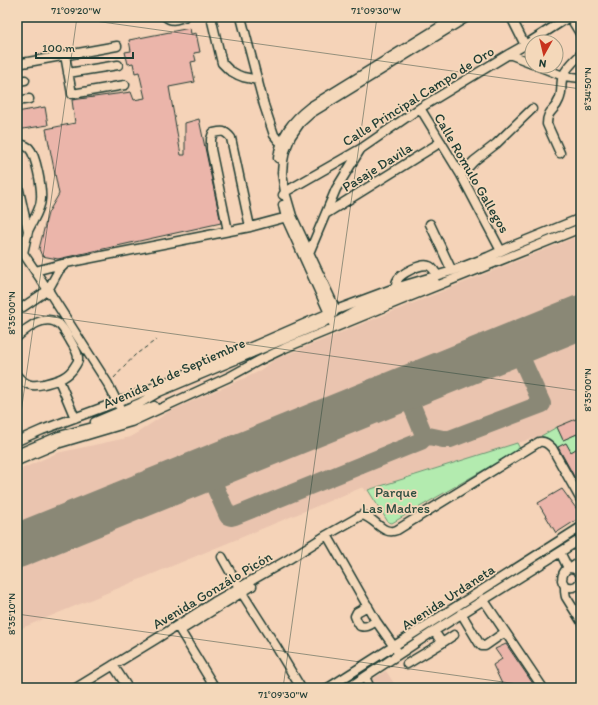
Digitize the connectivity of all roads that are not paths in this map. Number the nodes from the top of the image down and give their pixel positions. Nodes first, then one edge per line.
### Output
1 (166, 17) edge
2 (184, 17) edge
3 (211, 17) edge
4 (241, 17) edge
5 (456, 17) edge
6 (467, 17) edge
7 (511, 17) edge
8 (569, 17) edge
9 (542, 34) edge
10 (581, 35) edge
11 (524, 43) edge
12 (117, 46) dead end
13 (524, 46) edge
14 (509, 54) junction
15 (581, 54) edge
16 (65, 55) junction
17 (524, 61) edge
18 (17, 64) edge
19 (118, 64) dead end
20 (68, 73) junction
21 (558, 74) edge
22 (563, 76) junction
23 (581, 78) edge
24 (258, 80) junction
25 (125, 85) dead end
26 (29, 99) dead end
27 (17, 101) edge
28 (420, 108) junction
29 (532, 109) dead end
30 (282, 142) junction
31 (441, 142) junction
32 (17, 144) edge
33 (362, 148) junction
34 (560, 153) dead end
35 (461, 175) junction
36 (17, 181) edge
37 (283, 194) junction
38 (327, 213) junction
39 (289, 217) junction
40 (581, 218) edge
41 (430, 224) dead end
42 (581, 224) edge
43 (250, 227) junction
44 (581, 228) edge
45 (28, 231) junction
46 (228, 231) junction
47 (17, 244) edge
48 (501, 251) junction
49 (23, 253) junction
50 (309, 253) junction
51 (66, 263) junction
52 (35, 271) junction
53 (452, 271) junction
54 (437, 275) junction
55 (396, 287) junction
56 (48, 290) junction
57 (23, 307) dead end
58 (332, 312) junction
59 (17, 337) edge
60 (17, 376) edge
61 (59, 380) junction
62 (117, 402) junction
63 (121, 411) junction
64 (75, 418) junction
65 (17, 441) edge
66 (17, 449) edge
67 (17, 454) edge
68 (17, 461) edge
69 (578, 491) edge
70 (581, 500) edge
71 (581, 527) edge
72 (328, 537) junction
73 (581, 539) edge
74 (560, 552) junction
75 (222, 557) dead end
76 (581, 561) edge
77 (569, 568) junction
78 (565, 586) junction
79 (241, 590) junction
80 (483, 600) junction
81 (368, 606) junction
82 (461, 613) junction
83 (376, 621) junction
84 (581, 621) edge
85 (179, 628) junction
86 (434, 631) junction
87 (505, 632) junction
88 (454, 635) dead end
89 (442, 643) junction
90 (396, 650) junction
91 (407, 664) dead end
92 (115, 667) junction
93 (365, 677) junction
94 (76, 688) edge
95 (85, 688) edge
96 (128, 688) edge
97 (215, 688) edge
98 (300, 688) edge
99 (328, 688) edge
100 (348, 688) edge
101 (370, 688) edge
102 (543, 688) edge

1 - 2 street
3 - 24 street
4 - 24 street
5 - 30 street
6 - 37 street
7 - 11 street
8 - 9 street, Calle Principal Campo de Oro
8 - 10 street
12 - 16 street
13 - 14 street, Calle Principal Campo de Oro
14 - 17 street
14 - 28 street, Calle Principal Campo de Oro
15 - 22 street
16 - 18 street
16 - 20 street
19 - 20 street
20 - 25 street
21 - 22 street
22 - 23 street
22 - 34 street
24 - 30 street
26 - 27 street
28 - 31 street, Calle Romulo Gallegos
28 - 33 street, Calle Principal Campo de Oro
29 - 35 street
30 - 37 street
31 - 35 street, Calle Romulo Gallegos
31 - 38 street, Pasaje Davila
32 - 45 street
33 - 37 street, Calle Principal Campo de Oro
33 - 38 street
35 - 48 street, Calle Romulo Gallegos
36 - 45 street
37 - 39 street
38 - 50 street
39 - 43 street
39 - 50 street
39 - 58 street
40 - 48 street, Avenida 16 de Septiembre
41 - 53 street
42 - 67 street
43 - 46 street
43 - 46 street
44 - 68 street
45 - 49 street
46 - 51 street
47 - 49 street
48 - 53 street, Avenida 16 de Septiembre
49 - 52 street
50 - 58 street
51 - 52 street
51 - 56 street
52 - 56 street
53 - 54 street, Avenida 16 de Septiembre
54 - 55 street, Avenida 16 de Septiembre
54 - 55 street
55 - 58 street, Avenida 16 de Septiembre
56 - 57 street
56 - 62 street
58 - 62 street, Avenida 16 de Septiembre
58 - 63 street, Avenida 16 de Septiembre
59 - 61 street
60 - 61 street
61 - 64 street
62 - 63 street
62 - 64 street, Avenida 16 de Septiembre
63 - 66 street, Avenida 16 de Septiembre
64 - 65 street, Avenida 16 de Septiembre
69 - 70 street
69 - 72 street, Avenida Gonzálo Picón
71 - 90 street, Avenida Urdaneta
72 - 79 street, Avenida Gonzálo Picón
72 - 81 street
73 - 74 street, Avenida Urdaneta
74 - 77 street
74 - 80 street, Avenida Urdaneta
75 - 79 street
76 - 77 street
77 - 78 street
77 - 78 street
78 - 84 street
79 - 85 street, Avenida Gonzálo Picón
79 - 98 street
80 - 82 street, Avenida Urdaneta
80 - 87 street
81 - 83 street
81 - 83 street
82 - 86 street, Avenida Urdaneta
82 - 87 street
83 - 90 street
85 - 92 street, Avenida Gonzálo Picón
85 - 97 street
86 - 89 street
86 - 90 street, Avenida Urdaneta
87 - 102 street
88 - 89 street
89 - 91 street
90 - 93 street, Avenida Urdaneta
90 - 99 street, Avenida Urdaneta
92 - 94 street, Avenida Gonzálo Picón
92 - 95 street, Avenida Gonzálo Picón
92 - 96 street
93 - 100 street, Avenida Urdaneta
93 - 101 street

